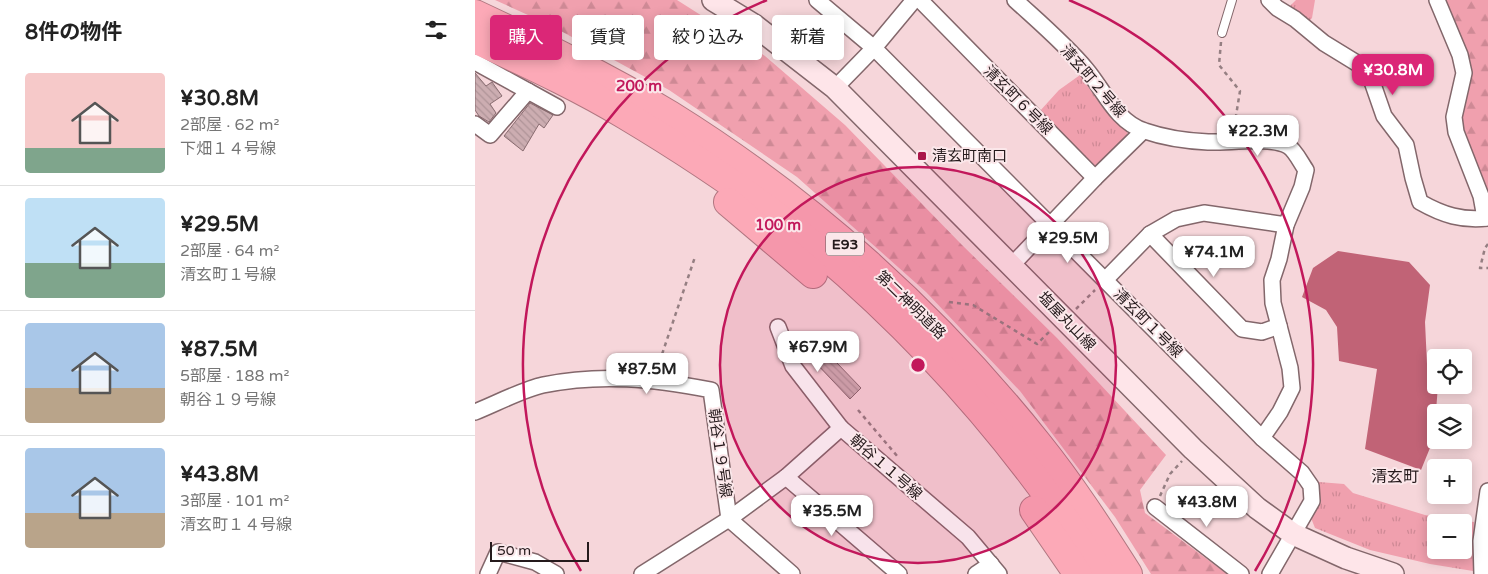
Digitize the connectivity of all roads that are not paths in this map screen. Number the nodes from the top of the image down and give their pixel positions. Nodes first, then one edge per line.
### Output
1 (713, 0) edge
2 (817, 0) edge
3 (914, 0) edge
4 (920, 0) edge
5 (1015, 0) edge
6 (1232, 0) edge
7 (1269, 0) edge
8 (1437, 0) edge
9 (475, 14) edge
10 (1222, 33) road end
11 (475, 39) edge
12 (874, 48) junction
13 (522, 61) junction
14 (475, 62) edge
15 (835, 88) junction
16 (528, 91) junction
17 (557, 107) dead end
18 (475, 124) edge
19 (1143, 131) junction
20 (1095, 178) junction
21 (1487, 218) edge
22 (1051, 225) junction
23 (1286, 225) junction
24 (1150, 234) junction
25 (1012, 265) junction
26 (813, 274) dead end
27 (1105, 280) junction
28 (1279, 326) junction
29 (778, 327) dead end
30 (475, 412) edge
31 (841, 428) junction
32 (1262, 438) junction
33 (786, 477) junction
34 (1488, 491) edge
35 (1155, 507) road end
36 (1034, 510) dead end
37 (729, 519) junction
38 (1293, 534) junction
39 (995, 569) edge
40 (782, 571) edge
41 (488, 574) edge
42 (557, 574) edge
43 (642, 574) edge
44 (899, 574) edge
45 (976, 574) edge
46 (1078, 574) edge
47 (1101, 574) edge
48 (1128, 574) edge
49 (1241, 574) edge
50 (1270, 574) edge
51 (1393, 574) edge
52 (1482, 574) edge

1 - 15 street, 塩屋丸山線
2 - 12 street, 清玄町１号線
3 - 12 street
4 - 20 street, 清玄町６号線
5 - 19 street, 清玄町２号線
6 - 10 lane
7 - 21 street
8 - 21 street
9 - 48 highway, 第二神明道路 / E93
11 - 13 highway, 第二神明道路 / E93
12 - 15 street
12 - 22 street, 清玄町１号線
13 - 26 highway
13 - 47 highway, 第二神明道路 / E93
14 - 16 street
15 - 25 street, 塩屋丸山線
16 - 17 street
16 - 18 street
19 - 20 street
19 - 23 street, 清玄町２号線
20 - 22 street
22 - 25 street
22 - 27 street, 清玄町１号線
23 - 24 street
23 - 28 street, 清玄町２号線
24 - 27 street
24 - 28 street
25 - 38 street, 塩屋丸山線
27 - 32 street, 清玄町１号線
28 - 32 street, 清玄町２号線
29 - 31 street
30 - 37 street, 朝谷１９号線
31 - 33 street, 朝谷１１号線
31 - 39 street, 朝谷１１号線
32 - 38 street, 清玄町１号線
33 - 37 street, 朝谷１１号線
33 - 44 street
34 - 52 street
35 - 49 street
36 - 46 highway
37 - 40 street
37 - 43 street, 朝谷１１号線
38 - 50 street, 清玄町１号線
38 - 51 street, 塩屋丸山線
39 - 45 street
41 - 42 street

